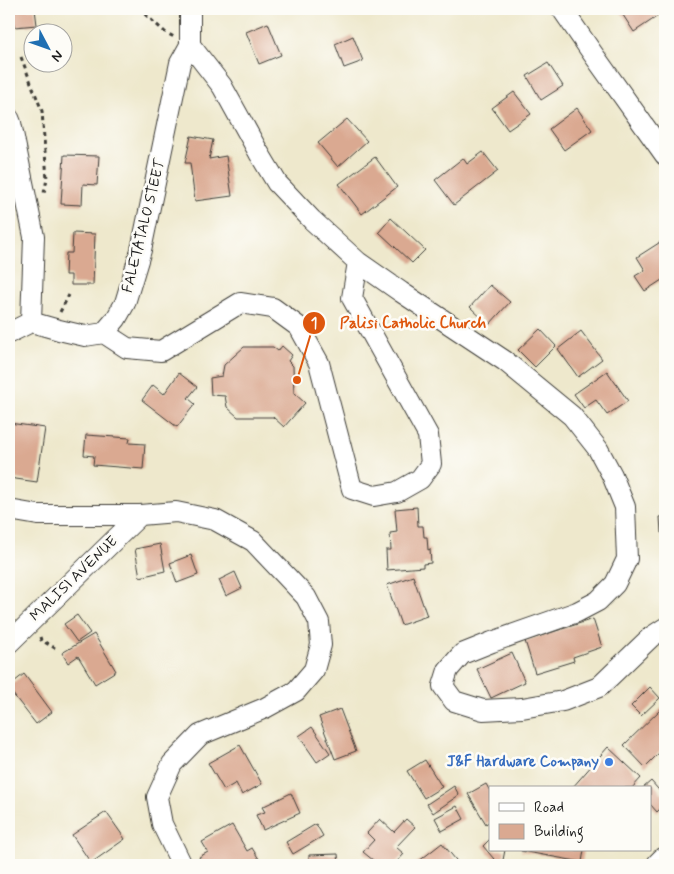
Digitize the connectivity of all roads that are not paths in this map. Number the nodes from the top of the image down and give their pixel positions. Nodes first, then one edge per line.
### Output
1 (190, 9) edge
2 (562, 9) edge
3 (190, 45) junction
4 (9, 118) edge
5 (665, 155) edge
6 (358, 262) junction
7 (31, 322) junction
8 (9, 333) edge
9 (104, 334) junction
10 (9, 510) edge
11 (140, 515) junction
12 (665, 628) edge
13 (9, 643) edge
14 (665, 860) edge
15 (182, 865) edge
16 (660, 865) edge

1 - 3 street
2 - 5 street
3 - 6 street
3 - 9 street, FALETATALO STEET
4 - 7 street
6 - 9 street
6 - 12 street
7 - 8 street
7 - 9 street
10 - 11 street
11 - 13 street, MALISI AVENUE
11 - 15 street
14 - 16 main road

